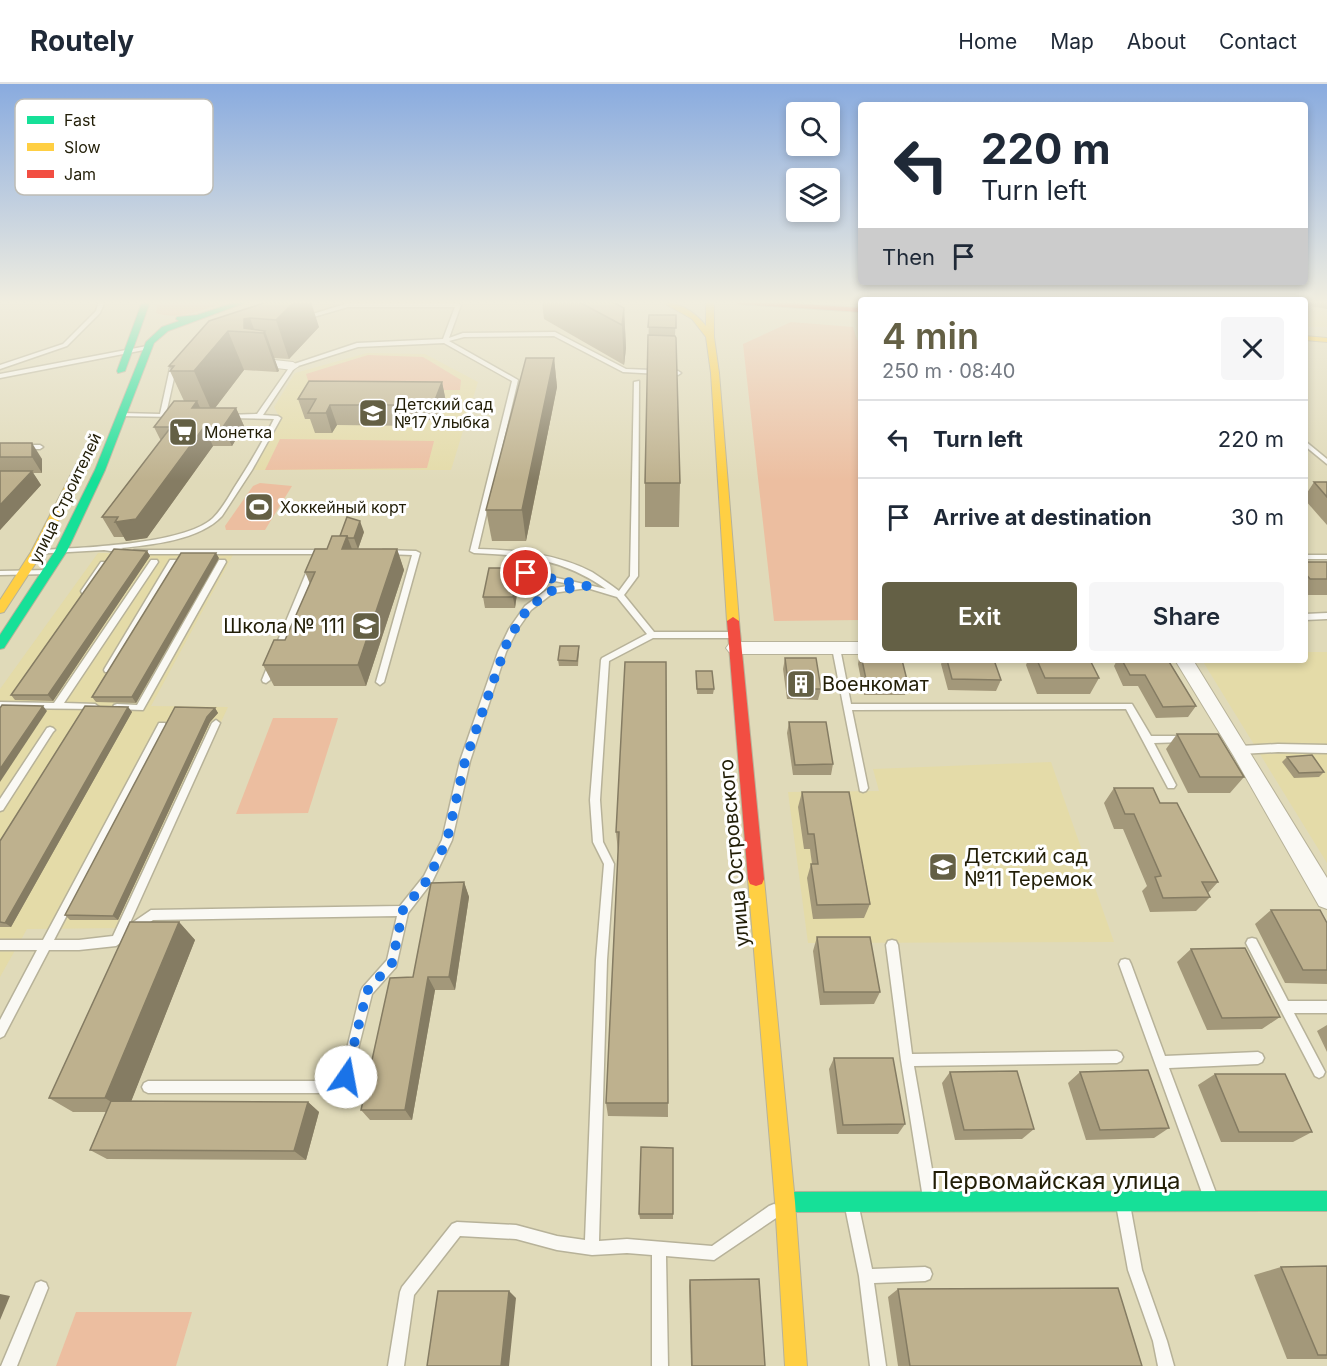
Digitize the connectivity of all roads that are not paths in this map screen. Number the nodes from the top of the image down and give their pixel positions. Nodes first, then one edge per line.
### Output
1 (15, 362) edge
2 (76, 362) edge
3 (125, 362) edge
4 (142, 362) edge
5 (306, 362) edge
6 (482, 362) edge
7 (608, 362) edge
8 (713, 362) edge
9 (183, 363) edge
10 (264, 363) edge
11 (293, 366) junction
12 (0, 367) edge
13 (678, 373) edge
14 (0, 376) edge
15 (637, 382) dead end
16 (115, 385) dead end
17 (121, 415) junction
18 (163, 416) junction
19 (187, 416) edge
20 (223, 416) edge
21 (258, 416) junction
22 (1308, 445) edge
23 (0, 447) edge
24 (40, 447) dead end
25 (88, 451) dead end
26 (1327, 462) edge
27 (105, 548) junction
28 (61, 551) junction
29 (37, 552) junction
30 (318, 552) junction
31 (340, 552) edge
32 (373, 552) edge
33 (1308, 557) edge
34 (1327, 557) edge
35 (154, 562) dead end
36 (173, 562) edge
37 (222, 562) dead end
38 (104, 564) edge
39 (48, 572) junction
40 (0, 573) edge
41 (24, 573) junction
42 (495, 575) edge
43 (587, 586) junction
44 (620, 595) junction
45 (77, 601) edge
46 (0, 609) edge
47 (1327, 616) edge
48 (1308, 617) edge
49 (652, 635) junction
50 (734, 642) junction
51 (0, 645) edge
52 (836, 648) junction
53 (858, 648) edge
54 (1186, 663) edge
55 (102, 680) edge
56 (266, 680) edge
57 (380, 682) dead end
58 (10, 696) edge
59 (92, 698) edge
60 (2, 705) edge
61 (57, 706) junction
62 (86, 706) junction
63 (849, 707) junction
64 (216, 723) dead end
65 (162, 725) dead end
66 (50, 730) dead end
67 (1201, 739) edge
68 (1148, 740) junction
69 (1232, 742) junction
70 (1327, 749) edge
71 (1171, 785) dead end
72 (862, 788) dead end
73 (0, 807) edge
74 (1327, 899) edge
75 (403, 910) junction
76 (116, 940) junction
77 (1252, 943) dead end
78 (48, 945) junction
79 (892, 945) dead end
80 (2, 948) edge
81 (1125, 964) dead end
82 (1286, 1007) junction
83 (1327, 1007) edge
84 (0, 1032) edge
85 (1117, 1057) dead end
86 (1258, 1058) dead end
87 (907, 1060) junction
88 (1161, 1062) junction
89 (1318, 1072) dead end
90 (148, 1087) dead end
91 (850, 1201) junction
92 (1327, 1201) edge
93 (785, 1202) junction
94 (1122, 1202) junction
95 (1212, 1202) junction
96 (931, 1203) junction
97 (592, 1248) junction
98 (659, 1249) junction
99 (925, 1274) dead end
100 (866, 1276) junction
101 (41, 1288) dead end
102 (9, 1366) edge
103 (396, 1366) edge
104 (660, 1366) edge
105 (796, 1366) edge
106 (878, 1366) edge
107 (1166, 1366) edge

1 - 12 lane
2 - 14 lane
3 - 16 street
4 - 17 street, улица Строителей
5 - 11 lane
6 - 44 lane
7 - 13 lane
8 - 50 street, улица Островского
9 - 18 lane
10 - 11 street
11 - 21 lane
15 - 44 lane
17 - 18 lane
17 - 28 street, улица Строителей
18 - 19 lane
20 - 21 lane
21 - 27 lane
22 - 26 lane
23 - 24 lane
25 - 29 street, улица Строителей
27 - 28 lane
27 - 30 lane
28 - 29 lane
28 - 39 street, улица Строителей
29 - 41 street, улица Строителей
30 - 31 lane
30 - 56 lane
32 - 57 lane
33 - 34 lane
35 - 61 lane
36 - 55 lane
37 - 62 lane
38 - 45 lane
39 - 41 lane
39 - 51 street, улица Строителей
40 - 41 lane
41 - 46 street, улица Строителей
42 - 43 lane
43 - 44 lane
43 - 75 lane
44 - 49 lane
47 - 48 lane
49 - 50 lane
49 - 97 lane
50 - 52 street
50 - 93 street, улица Островского
52 - 53 street
52 - 63 lane
54 - 69 street
58 - 60 lane
59 - 62 lane
60 - 61 lane
61 - 62 lane
63 - 68 lane
63 - 72 lane
64 - 76 lane
65 - 78 lane
66 - 73 lane
67 - 68 lane
68 - 71 lane
69 - 70 lane
69 - 74 street
75 - 76 lane
75 - 90 lane
76 - 78 lane
77 - 82 lane
78 - 80 lane
78 - 84 lane
79 - 87 lane
81 - 88 lane
82 - 83 lane
82 - 89 lane
85 - 87 lane
86 - 88 lane
87 - 96 lane
88 - 95 lane
91 - 93 street, Первомайская улица
91 - 96 street, Первомайская улица
91 - 100 lane
92 - 95 street, Первомайская улица
93 - 98 lane
93 - 105 street, улица Островского
94 - 95 street, Первомайская улица
94 - 96 street, Первомайская улица
94 - 107 lane
97 - 98 lane
97 - 103 lane
98 - 104 lane
99 - 100 lane
100 - 106 lane
101 - 102 lane

